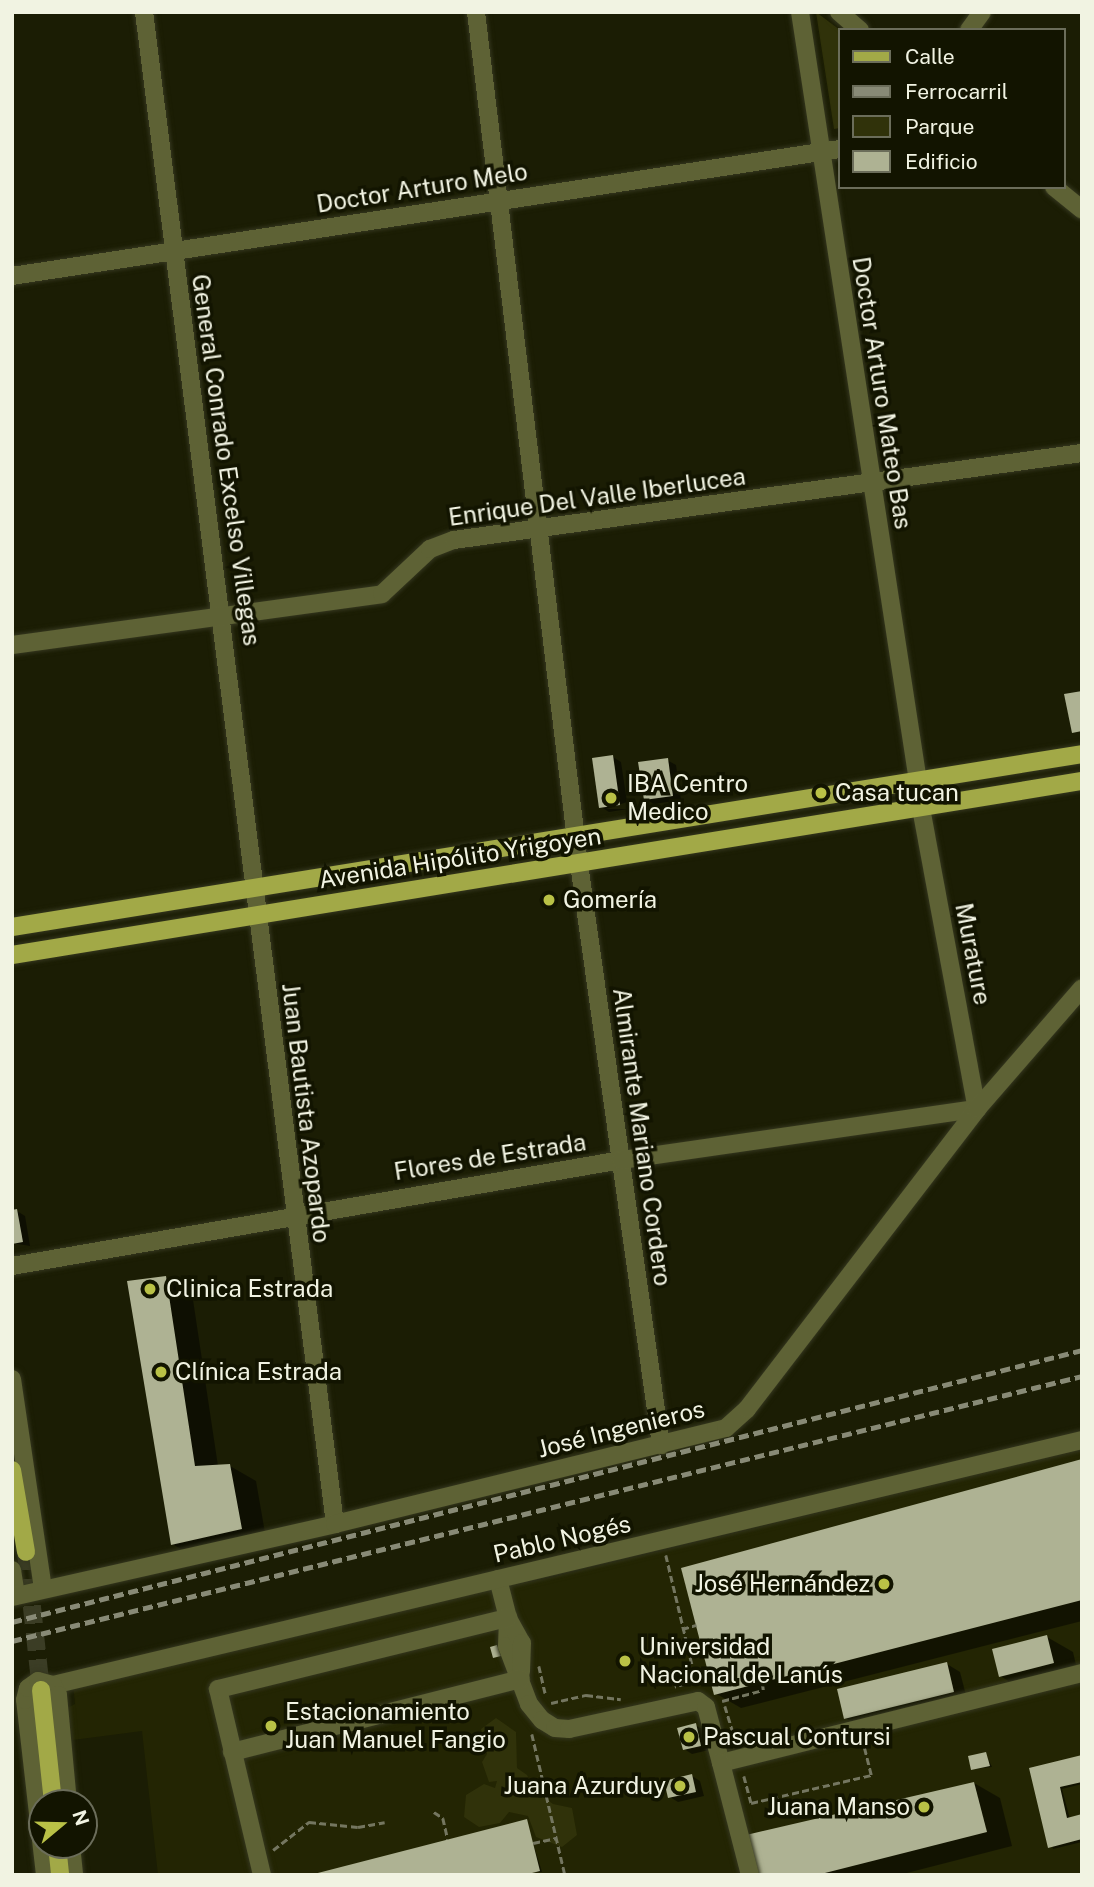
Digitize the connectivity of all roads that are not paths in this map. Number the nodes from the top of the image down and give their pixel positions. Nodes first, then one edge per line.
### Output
1 (144, 12) edge
2 (476, 12) edge
3 (800, 12) edge
4 (839, 12) edge
5 (982, 12) edge
6 (858, 28) edge
7 (970, 28) edge
8 (838, 149) edge
9 (821, 152) junction
10 (1057, 189) edge
11 (500, 200) junction
12 (1082, 209) edge
13 (173, 251) junction
14 (12, 276) edge
15 (1082, 453) edge
16 (871, 485) junction
17 (538, 530) junction
18 (224, 616) junction
19 (12, 645) edge
20 (1082, 754) edge
21 (918, 781) junction
22 (1082, 781) edge
23 (920, 808) junction
24 (575, 836) junction
25 (579, 864) junction
26 (253, 888) junction
27 (256, 915) junction
28 (12, 927) edge
29 (12, 956) edge
30 (1082, 988) edge
31 (977, 1109) junction
32 (621, 1160) junction
33 (294, 1214) junction
34 (12, 1266) edge
35 (12, 1379) edge
36 (1082, 1440) edge
37 (661, 1445) junction
38 (12, 1470) edge
39 (335, 1524) junction
40 (26, 1552) tunnel mouth
41 (12, 1570) edge
42 (498, 1579) junction
43 (43, 1589) junction
44 (14, 1596) edge
45 (508, 1618) junction
46 (1082, 1673) edge
47 (521, 1679) junction
48 (47, 1687) junction
49 (232, 1752) junction
50 (721, 1763) junction
51 (52, 1789) edge
52 (67, 1789) edge
53 (46, 1875) edge
54 (262, 1875) edge
55 (750, 1875) edge

1 - 13 street, General Conrado Excelso Villegas
2 - 11 street, Almirante Mariano Cordero
3 - 9 street, Doctor Arturo Mateo Bas
4 - 6 street
5 - 7 street
8 - 9 street, Doctor Arturo Melo
9 - 11 street, Doctor Arturo Melo
9 - 16 street, Doctor Arturo Mateo Bas
10 - 12 street
11 - 13 street, Doctor Arturo Melo
11 - 17 street, Almirante Mariano Cordero
13 - 14 street, Doctor Arturo Melo
13 - 18 street, General Conrado Excelso Villegas
15 - 16 street, Enrique Del Valle Iberlucea
16 - 17 street, Enrique Del Valle Iberlucea
16 - 21 street, Doctor Arturo Mateo Bas
17 - 18 street, Enrique Del Valle Iberlucea
17 - 24 street, Almirante Mariano Cordero
18 - 19 street, Enrique Del Valle Iberlucea
18 - 26 street, General Conrado Excelso Villegas
20 - 21 main road, Avenida Hipólito Yrigoyen
21 - 24 main road, Avenida Hipólito Yrigoyen
22 - 23 main road, Avenida Hipólito Yrigoyen
23 - 25 main road, Avenida Hipólito Yrigoyen
23 - 31 street, Murature
24 - 25 street, Almirante Mariano Cordero
24 - 26 main road, Avenida Hipólito Yrigoyen
25 - 27 main road, Avenida Hipólito Yrigoyen
25 - 32 street, Almirante Mariano Cordero
26 - 27 street, General Conrado Excelso Villegas
26 - 28 main road, Avenida Hipólito Yrigoyen
27 - 29 main road, Avenida Hipólito Yrigoyen
27 - 33 street, Juan Bautista Azopardo
30 - 31 street, José Ingenieros
31 - 32 street, Flores de Estrada
31 - 37 street, José Ingenieros
32 - 33 street, Flores de Estrada
32 - 37 street, Almirante Mariano Cordero
33 - 34 street, Flores de Estrada
33 - 39 street, Juan Bautista Azopardo
35 - 43 street
36 - 42 street, Pablo Nogés
37 - 39 street, José Ingenieros
38 - 40 main road
39 - 43 street, José Ingenieros
41 - 44 street
42 - 45 street
42 - 48 street, Pablo Nogés
43 - 44 street, José Ingenieros
45 - 47 street
45 - 49 street
46 - 50 street
47 - 49 street
47 - 50 street
48 - 51 main road
48 - 52 street
48 - 53 street, Pablo Nogés
49 - 54 street
50 - 55 street

